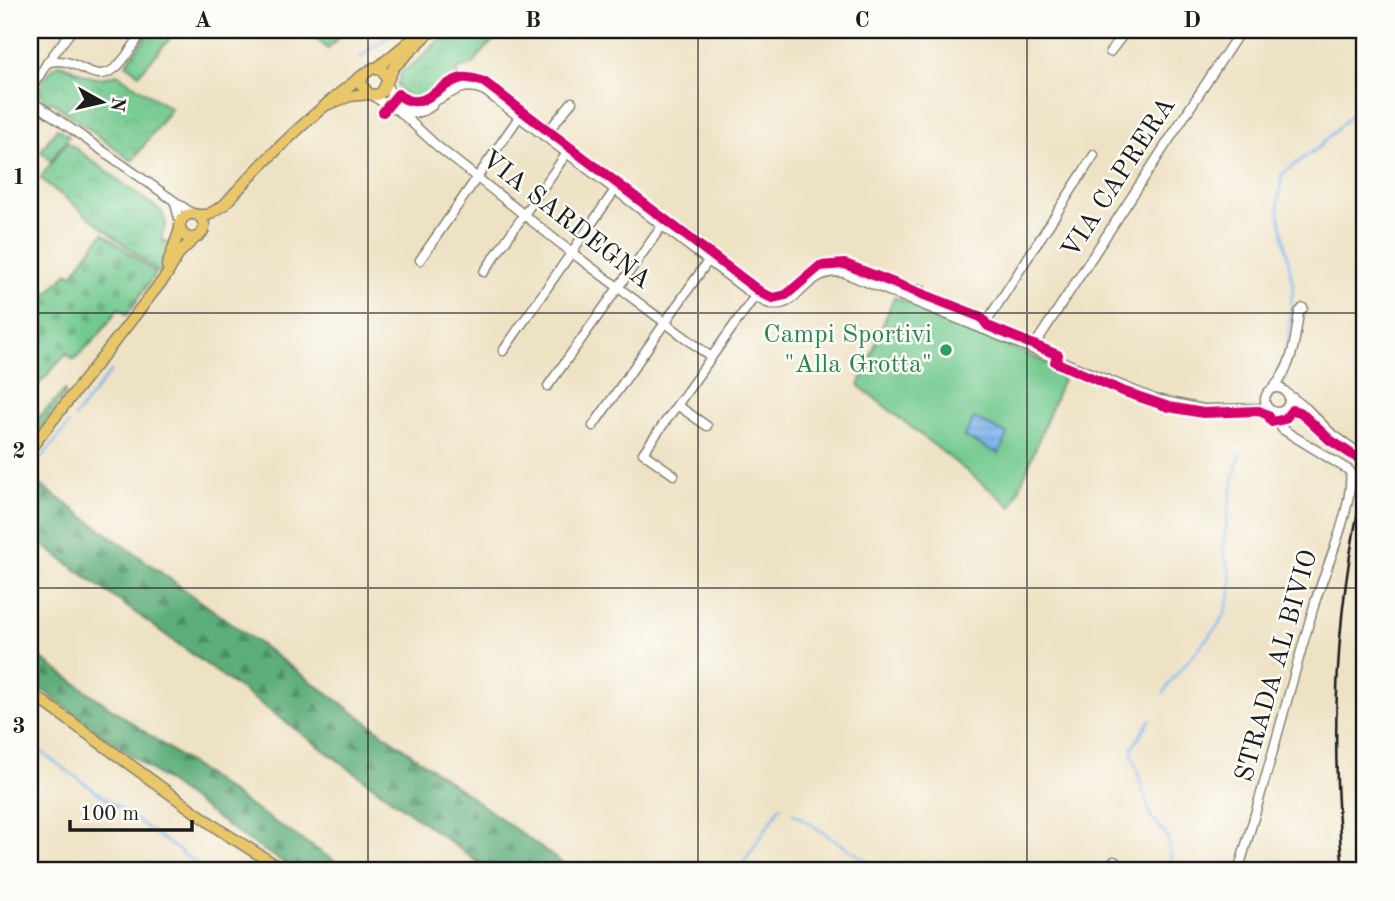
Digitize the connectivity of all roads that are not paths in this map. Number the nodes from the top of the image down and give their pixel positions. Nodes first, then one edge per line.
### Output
1 (72, 30) edge
2 (144, 30) edge
3 (424, 30) edge
4 (432, 30) edge
5 (1127, 30) edge
6 (1241, 30) edge
7 (1110, 52) dead end
8 (68, 61) junction
9 (47, 63) junction
10 (377, 68) junction
11 (363, 75) junction
12 (387, 82) junction
13 (30, 91) edge
14 (371, 94) junction
15 (30, 100) edge
16 (440, 100) junction
17 (572, 102) dead end
18 (319, 108) junction
19 (399, 111) junction
20 (519, 117) junction
21 (544, 136) junction
22 (567, 153) junction
23 (1094, 155) dead end
24 (479, 178) junction
25 (615, 190) junction
26 (175, 203) junction
27 (224, 205) junction
28 (525, 214) junction
29 (195, 215) junction
30 (180, 226) junction
31 (662, 226) junction
32 (199, 234) junction
33 (571, 252) junction
34 (420, 260) dead end
35 (708, 261) junction
36 (484, 272) dead end
37 (158, 286) junction
38 (618, 288) junction
39 (921, 289) dead end
40 (755, 296) junction
41 (913, 301) junction
42 (1303, 308) dead end
43 (664, 323) junction
44 (982, 329) junction
45 (1032, 349) junction
46 (503, 351) dead end
47 (710, 357) junction
48 (1284, 377) junction
49 (548, 386) dead end
50 (1273, 388) junction
51 (1286, 392) junction
52 (1265, 398) junction
53 (1301, 404) junction
54 (677, 405) junction
55 (1252, 408) junction
56 (1277, 410) junction
57 (593, 426) dead end
58 (707, 426) dead end
59 (30, 449) edge
60 (1365, 457) edge
61 (674, 475) dead end
62 (30, 692) edge
63 (1114, 861) dead end
64 (285, 871) edge
65 (1128, 871) edge
66 (1238, 871) edge

1 - 8 street
1 - 9 street
2 - 8 street
3 - 10 main road
4 - 12 main road
5 - 7 street
6 - 45 street, VIA CAPRERA
8 - 9 street
9 - 13 street
10 - 11 main road
10 - 12 main road
11 - 14 main road
11 - 18 main road
12 - 14 main road
12 - 16 street
14 - 18 main road
14 - 19 street, VIA SARDEGNA
15 - 26 street
16 - 19 street
16 - 20 street
17 - 21 street
18 - 27 main road
19 - 24 street, VIA SARDEGNA
20 - 21 street
20 - 24 street
21 - 22 street
22 - 25 street
22 - 28 street
23 - 44 street
24 - 28 street, VIA SARDEGNA
24 - 34 street
25 - 31 street
25 - 33 street
26 - 29 street
26 - 30 street
27 - 29 main road
27 - 32 main road
28 - 33 street, VIA SARDEGNA
28 - 36 street
29 - 30 main road
29 - 32 main road
30 - 32 main road
30 - 37 main road
31 - 35 street
31 - 38 street
32 - 37 main road
33 - 38 street, VIA SARDEGNA
33 - 46 street
35 - 40 street
35 - 43 street
37 - 59 main road
38 - 43 street, VIA SARDEGNA
38 - 49 street
39 - 41 street
40 - 41 street
40 - 47 street
41 - 44 street
42 - 48 street
43 - 47 street, VIA SARDEGNA
43 - 57 street
44 - 45 street
45 - 55 street
47 - 54 street
48 - 50 street
48 - 51 street
50 - 51 street
50 - 52 street
51 - 53 street
51 - 56 street
52 - 55 street
52 - 56 street
53 - 56 street
53 - 60 street
54 - 58 street
54 - 61 street
55 - 56 street
56 - 66 street, STRADA AL BIVIO
62 - 64 main road
63 - 65 street

